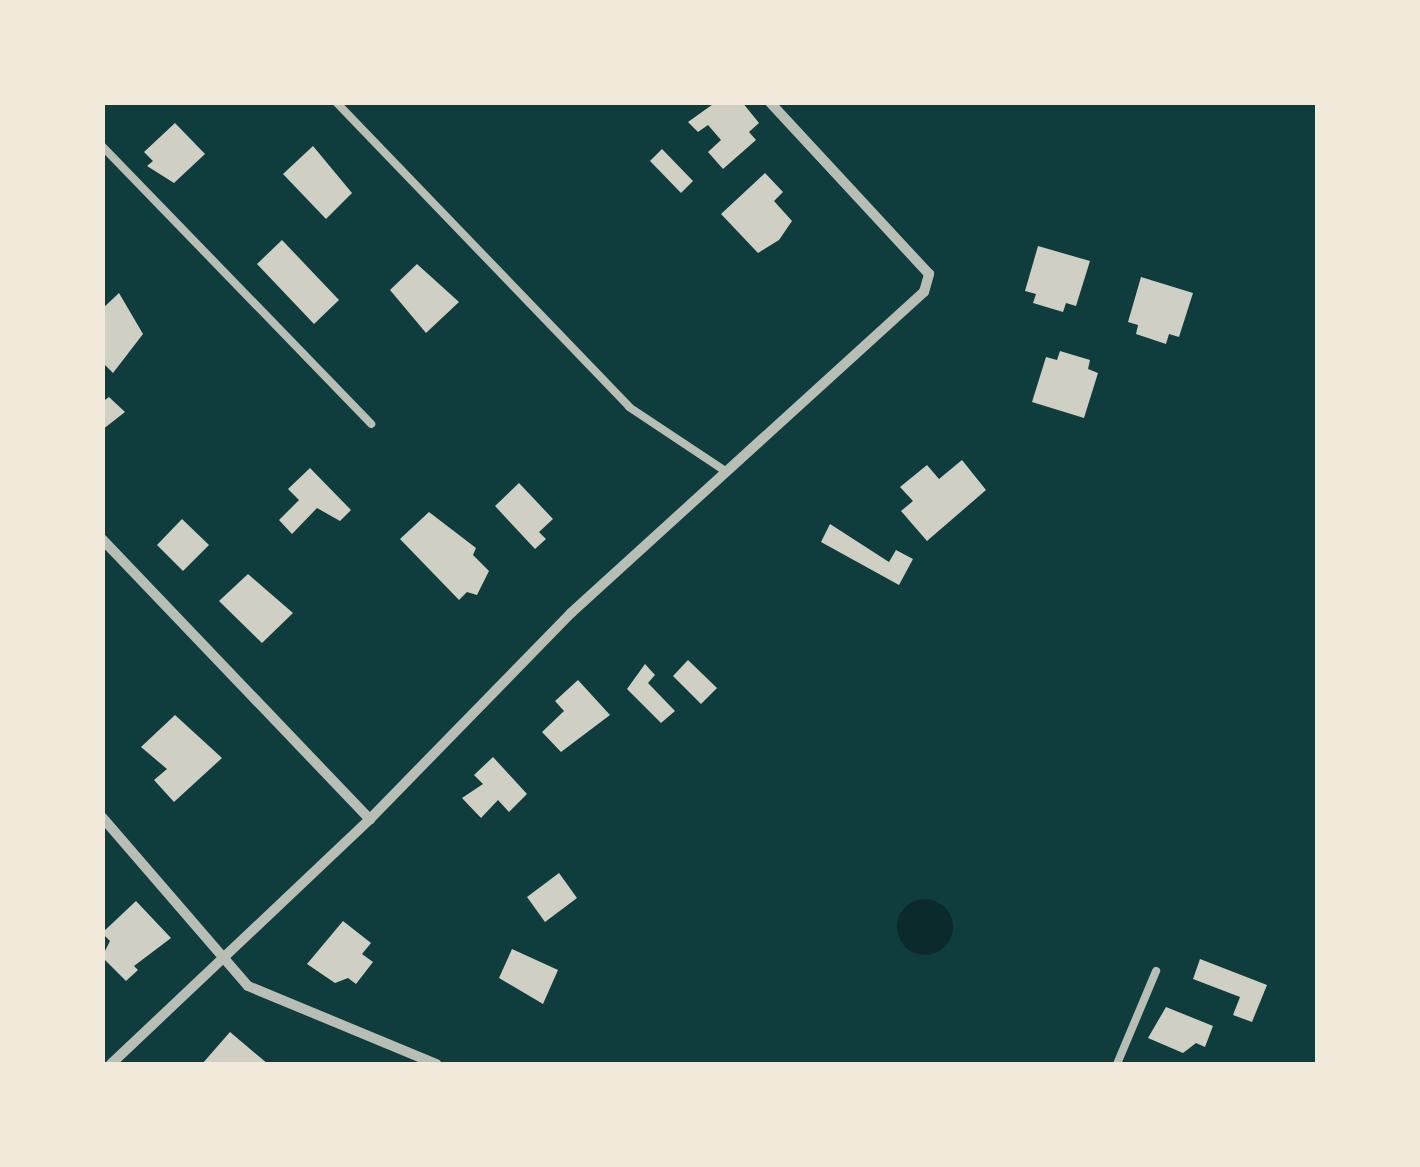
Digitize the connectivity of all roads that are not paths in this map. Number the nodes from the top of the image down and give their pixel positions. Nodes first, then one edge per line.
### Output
1 (336, 102) edge
2 (770, 102) edge
3 (102, 146) edge
4 (371, 424) dead end
5 (724, 470) junction
6 (102, 539) edge
7 (102, 817) edge
8 (370, 819) junction
9 (227, 958) junction
10 (1156, 971) dead end
11 (112, 1064) edge
12 (436, 1064) edge
13 (1117, 1064) edge

1 - 5 lane
2 - 5 street
3 - 4 lane
5 - 8 street
6 - 8 street
7 - 9 street
8 - 9 street
9 - 11 street
9 - 12 street
10 - 13 lane

